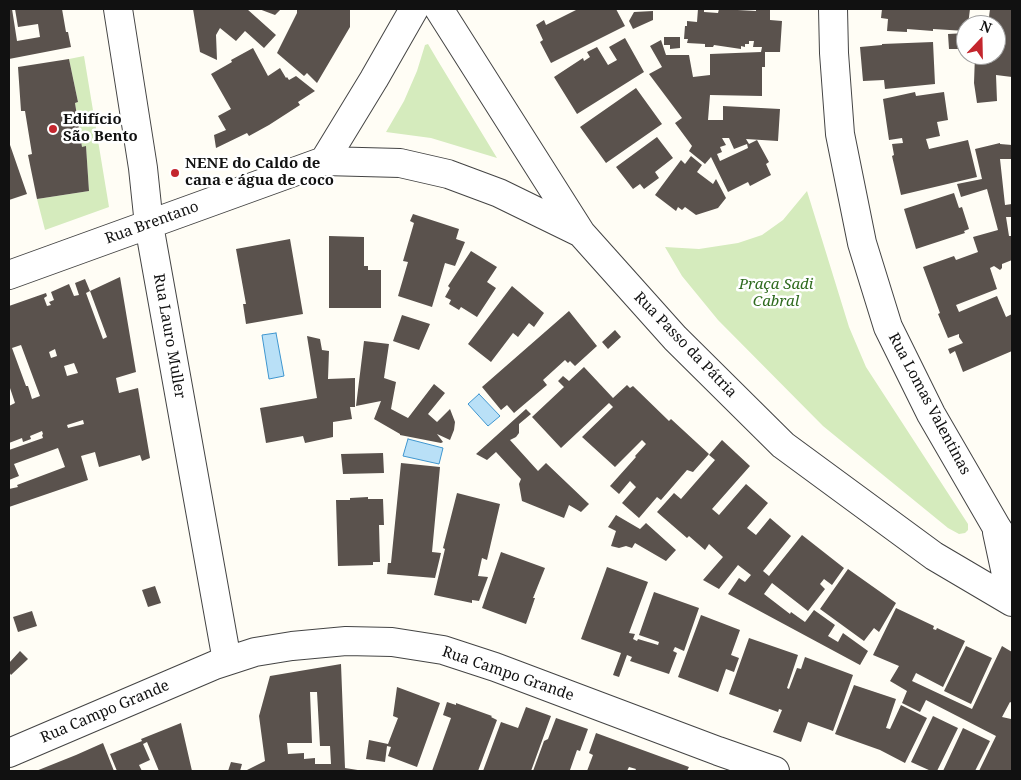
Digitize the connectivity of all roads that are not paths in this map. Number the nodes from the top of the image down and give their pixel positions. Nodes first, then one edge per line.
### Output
1 (118, 9) edge
2 (414, 9) edge
3 (439, 9) edge
4 (833, 9) edge
5 (324, 161) junction
6 (149, 224) junction
7 (581, 233) junction
8 (9, 274) edge
9 (997, 528) junction
10 (1012, 551) edge
11 (964, 574) junction
12 (1012, 602) edge
13 (227, 661) junction
14 (9, 753) edge
15 (714, 761) edge
16 (775, 771) edge

1 - 6 street, Rua Lauro Muller
2 - 5 street
3 - 7 street, Rua Passo da Pátria
4 - 9 street, Rua Lomas Valentinas
5 - 6 street, Rua Brentano
5 - 7 street, Rua Brentano
6 - 8 street, Rua Brentano
6 - 13 street, Rua Lauro Muller
7 - 11 street, Rua Passo da Pátria
9 - 10 street, Rua Lomas Valentinas
9 - 11 street
9 - 12 street, Rua Lomas Valentinas
11 - 12 street, Rua Passo da Pátria
13 - 14 street, Rua Campo Grande
13 - 15 street, Rua Campo Grande
15 - 16 street, Rua Campo Grande

